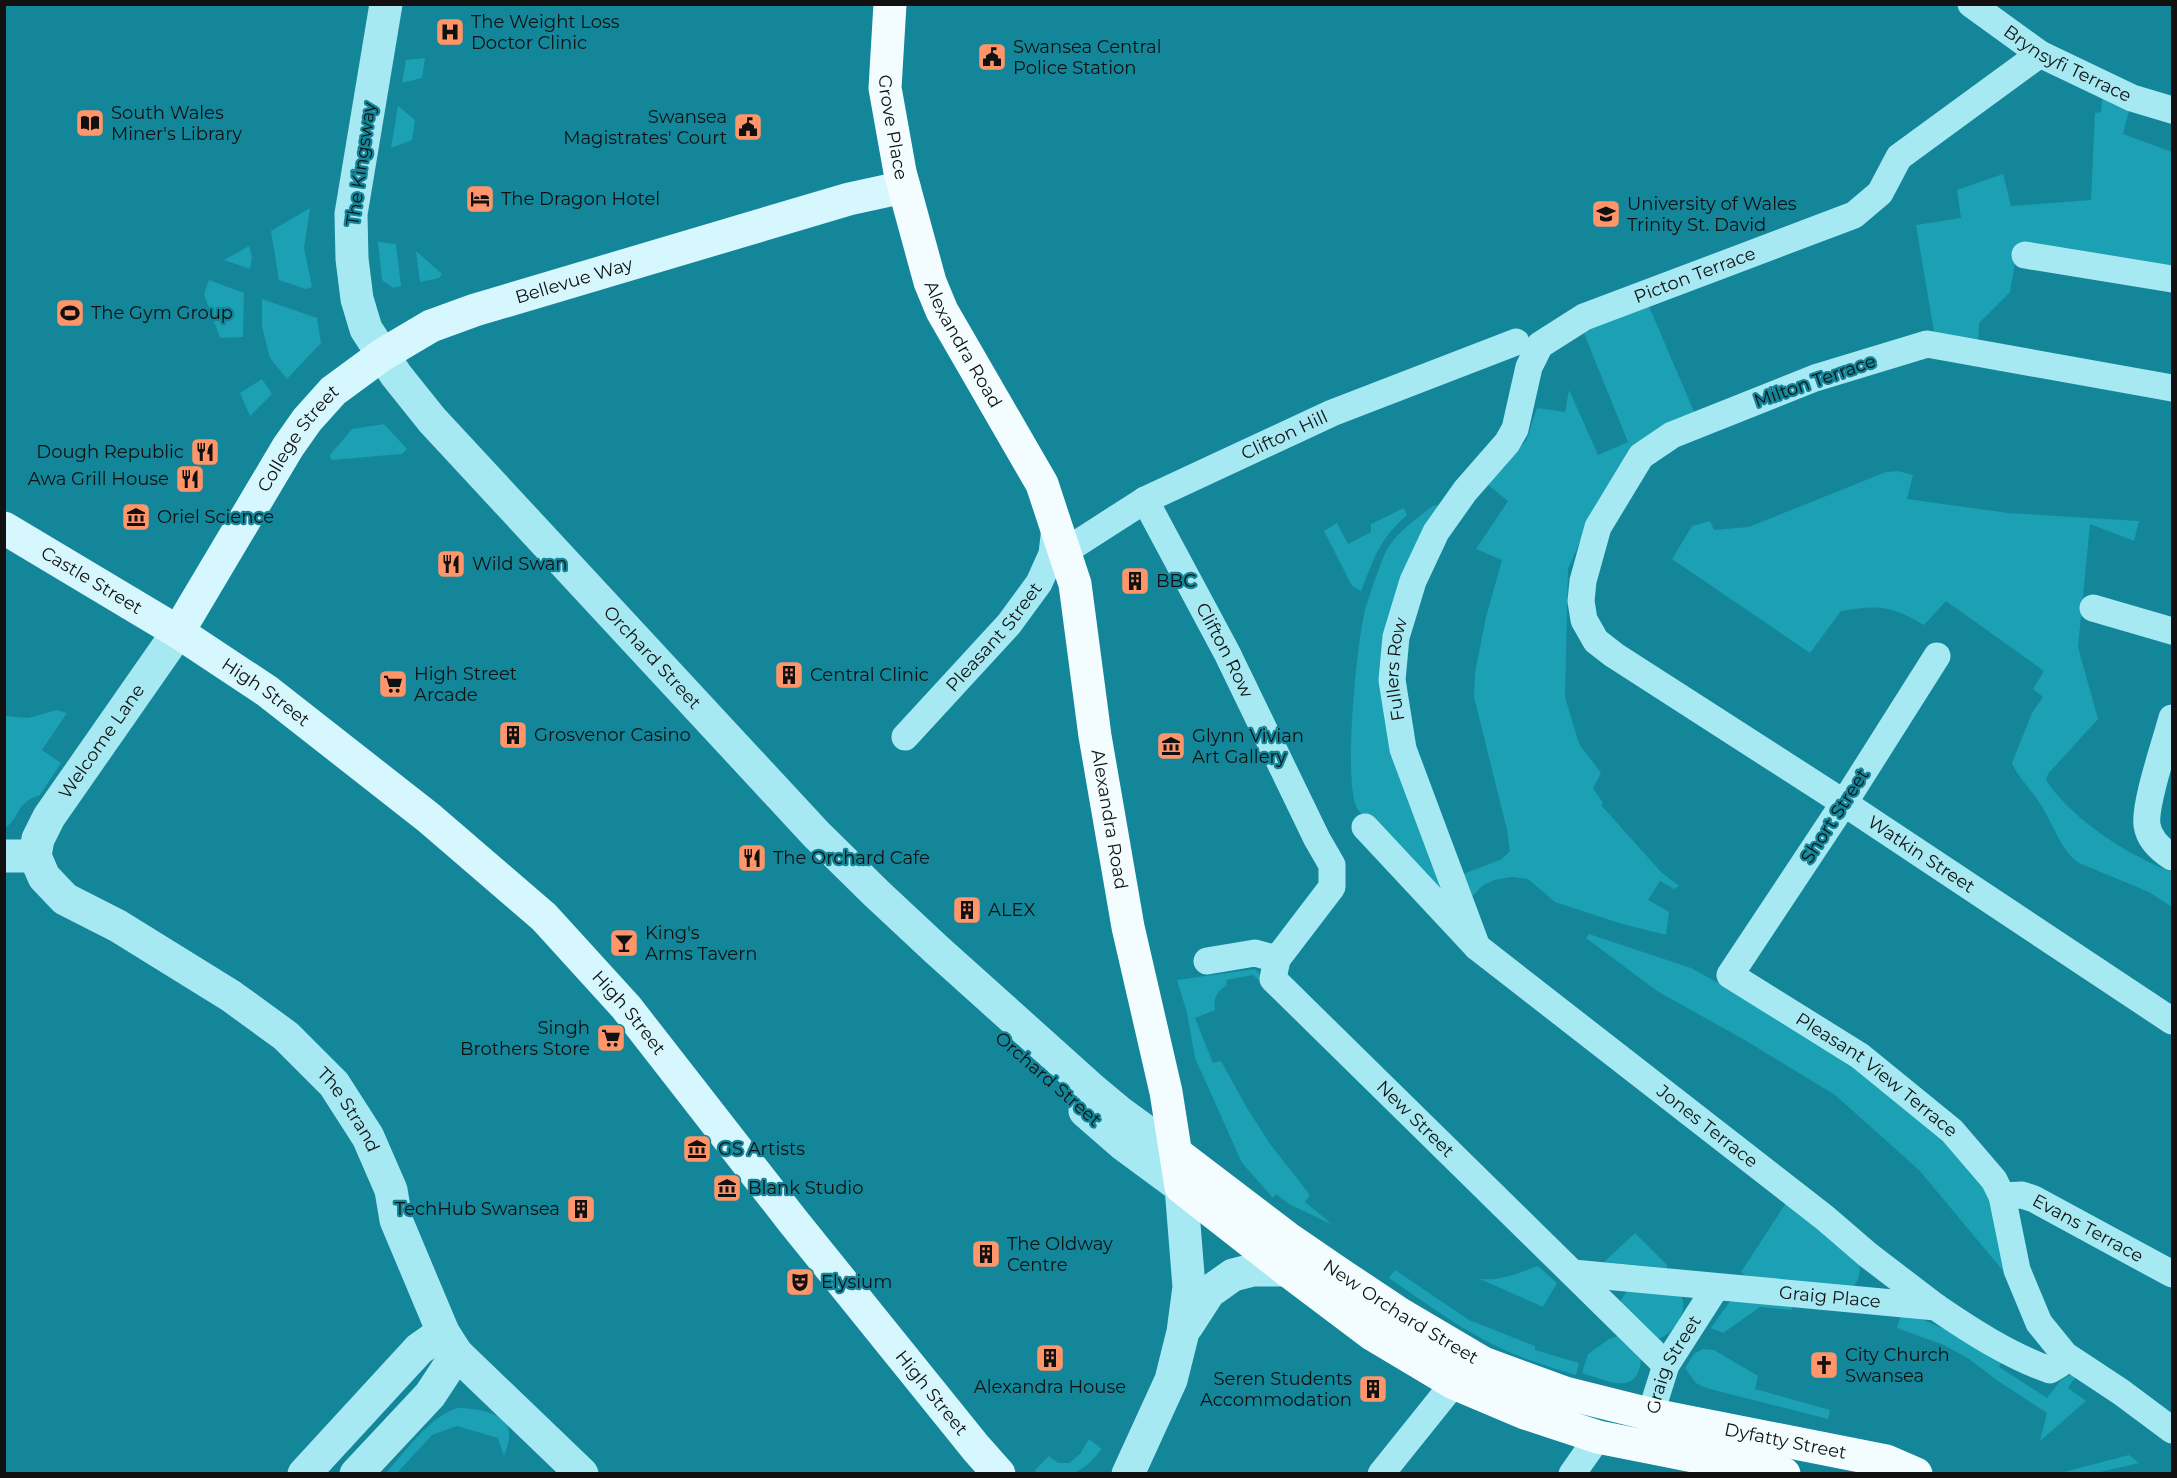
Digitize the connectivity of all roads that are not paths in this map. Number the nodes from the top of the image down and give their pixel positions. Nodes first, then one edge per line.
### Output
1 (386, 4) edge
2 (890, 4) edge
3 (1971, 4) edge
4 (2040, 54) junction
5 (2172, 110) edge
6 (904, 187) junction
7 (774, 221) joint
8 (2025, 255) dead end
9 (2172, 279) edge
10 (1516, 342) dead end
11 (382, 355) junction
12 (2172, 388) edge
13 (1507, 443) joint
14 (1145, 500) junction
15 (4, 528) edge
16 (1060, 537) junction
17 (2093, 608) dead end
18 (1584, 620) joint
19 (2172, 631) edge
20 (178, 632) junction
21 (1937, 656) dead end
22 (2172, 718) edge
23 (905, 737) dead end
24 (1844, 803) junction
25 (1365, 827) dead end
26 (2165, 852) edge
27 (20, 856) edge
28 (1478, 947) junction
29 (936, 950) junction
30 (1277, 959) junction
31 (1207, 961) dead end
32 (1730, 975) joint
33 (2172, 1021) edge
34 (1177, 1154) junction
35 (1181, 1187) junction
36 (2002, 1196) junction
37 (1868, 1255) junction
38 (1287, 1270) junction
39 (1573, 1273) junction
40 (2172, 1274) edge
41 (1716, 1287) junction
42 (1856, 1299) junction
43 (1936, 1307) junction
44 (1183, 1332) junction
45 (450, 1343) junction
46 (2065, 1355) junction
47 (1666, 1365) junction
48 (1454, 1383) junction
49 (1653, 1415) junction
50 (2172, 1430) edge
51 (1598, 1437) junction
52 (1793, 1441) junction
53 (1652, 1449) junction
54 (304, 1473) edge
55 (356, 1473) edge
56 (582, 1473) edge
57 (999, 1473) edge
58 (1128, 1473) edge
59 (1381, 1473) edge
60 (1572, 1473) edge
61 (1786, 1473) edge
62 (1916, 1473) edge

1 - 11 street, The Kingsway
2 - 6 main road, Grove Place
3 - 4 street, Brynsyfi Terrace
4 - 5 street, Brynsyfi Terrace
4 - 13 street, Picton Terrace
6 - 7 main road, Grove Place
6 - 16 main road, Alexandra Road
7 - 11 main road, Bellevue Way
8 - 9 street
10 - 14 street, Clifton Hill
11 - 20 main road, College Street
11 - 29 street, Orchard Street
12 - 18 street, Milton Terrace
13 - 28 street, Fullers Row
14 - 16 street, Clifton Hill
14 - 30 street, Clifton Row
15 - 20 main road, Castle Street
16 - 23 street, Pleasant Street
16 - 34 main road, Alexandra Road
17 - 19 street
18 - 24 street, Watkin Street
20 - 27 street, Welcome Lane
20 - 57 main road, High Street
21 - 24 street, Short Street
22 - 26 street
24 - 32 street, Short Street
24 - 33 street, Watkin Street
25 - 28 street, Jones Terrace
27 - 45 street, The Strand
28 - 37 street, Jones Terrace
29 - 34 street, Orchard Street
29 - 35 street, Orchard Street
30 - 31 street
30 - 39 street, New Street
32 - 36 street, Pleasant View Terrace
34 - 35 main road, Alexandra Road
34 - 49 main road, New Orchard Street
35 - 38 main road, New Orchard Street
35 - 44 street, Alexandra Road
36 - 40 street, Evans Terrace
36 - 46 street, Pleasant View Terrace
37 - 42 street
37 - 43 street, Jones Terrace
38 - 44 street
38 - 48 main road, New Orchard Street
39 - 41 street, Graig Place
39 - 47 street
41 - 42 street, Graig Place
41 - 47 street, Graig Street
42 - 43 street, Graig Place
43 - 46 street, Graig Place
44 - 58 street, Alexandra Road
45 - 54 street
45 - 55 street
45 - 56 street, The Strand
46 - 50 street, Pleasant View Terrace
47 - 49 street, Graig Street
48 - 51 main road, New Orchard Street
48 - 59 street
49 - 52 main road, Dyfatty Street
49 - 53 street, Graig Street
51 - 53 main road, Dyfatty Street
51 - 60 street
52 - 61 street
52 - 62 main road, Dyfatty Street
53 - 61 main road, Dyfatty Street

